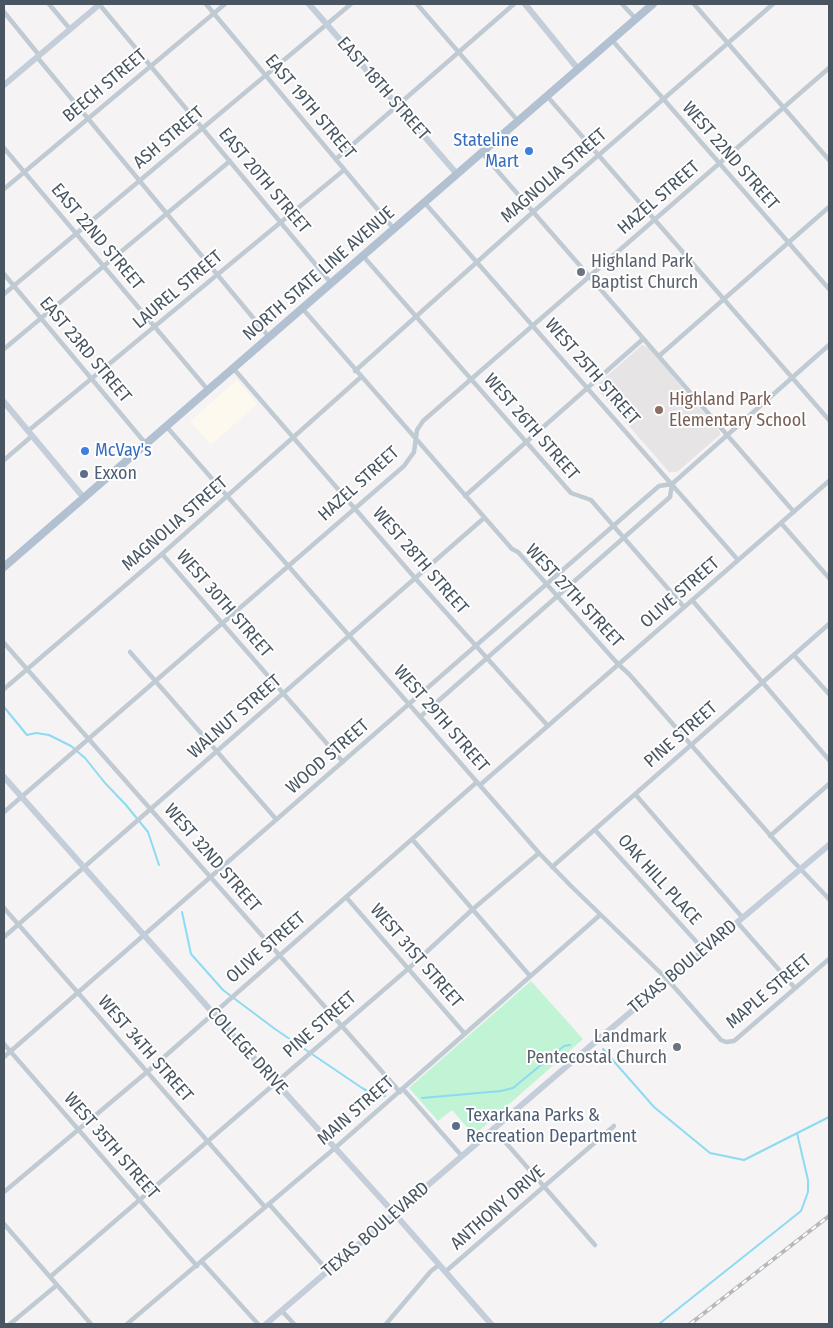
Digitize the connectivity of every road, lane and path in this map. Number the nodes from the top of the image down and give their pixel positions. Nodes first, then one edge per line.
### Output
1 (49, 4) edge
2 (100, 4) edge
3 (206, 4) edge
4 (225, 4) edge
5 (309, 4) edge
6 (351, 4) edge
7 (417, 4) edge
8 (514, 4) edge
9 (526, 4) edge
10 (622, 4) edge
11 (653, 4) edge
12 (694, 4) edge
13 (773, 4) edge
14 (4, 12) edge
15 (214, 13) junction
16 (636, 19) junction
17 (327, 24) junction
18 (70, 29) junction
19 (612, 40) junction
20 (727, 42) junction
21 (459, 52) junction
22 (38, 56) junction
23 (150, 66) junction
24 (829, 68) edge
25 (578, 69) junction
26 (266, 75) junction
27 (4, 85) edge
28 (547, 96) junction
29 (662, 99) junction
30 (398, 105) junction
31 (784, 108) junction
32 (88, 118) junction
33 (518, 121) junction
34 (202, 128) junction
35 (4, 148) edge
36 (482, 153) junction
37 (599, 155) junction
38 (336, 159) junction
39 (829, 160) edge
40 (230, 162) junction
41 (720, 164) junction
42 (344, 170) junction
43 (24, 172) junction
44 (457, 174) junction
45 (139, 181) junction
46 (4, 189) edge
47 (424, 202) junction
48 (829, 207) edge
49 (533, 212) junction
50 (167, 214) junction
51 (655, 220) junction
52 (280, 222) junction
53 (394, 229) junction
54 (76, 234) junction
55 (788, 243) junction
56 (363, 256) junction
57 (477, 262) junction
58 (104, 266) junction
59 (4, 274) edge
60 (218, 275) junction
61 (590, 277) junction
62 (331, 283) junction
63 (13, 286) junction
64 (829, 289) edge
65 (4, 294) edge
66 (724, 299) junction
67 (302, 308) junction
68 (416, 316) junction
69 (41, 318) junction
70 (534, 326) junction
71 (154, 327) junction
72 (269, 337) junction
73 (643, 339) junction
74 (829, 345) edge
75 (4, 349) edge
76 (659, 356) junction
77 (233, 368) junction
78 (355, 370) junction
79 (361, 377) junction
80 (792, 378) junction
81 (91, 379) junction
82 (472, 380) junction
83 (588, 388) junction
84 (208, 390) junction
85 (4, 402) edge
86 (829, 420) edge
87 (166, 426) junction
88 (30, 433) junction
89 (727, 434) junction
90 (293, 437) junction
91 (416, 440) junction
92 (526, 442) junction
93 (146, 444) junction
94 (4, 460) edge
95 (829, 481) edge
96 (672, 484) junction
97 (227, 496) junction
98 (465, 496) junction
99 (84, 498) junction
100 (354, 508) junction
101 (794, 512) junction
102 (484, 518) junction
103 (781, 523) junction
104 (615, 526) junction
105 (624, 537) junction
106 (162, 554) junction
107 (738, 560) junction
108 (288, 565) junction
109 (4, 567) edge
110 (415, 578) junction
111 (829, 578) edge
112 (547, 585) junction
113 (557, 597) junction
114 (692, 600) junction
115 (684, 607) junction
116 (222, 623) junction
117 (829, 624) edge
118 (349, 636) junction
119 (4, 643) edge
120 (477, 646) junction
121 (130, 652) dead end
122 (794, 655) junction
123 (487, 657) junction
124 (618, 664) junction
125 (26, 669) junction
126 (155, 681) junction
127 (762, 682) junction
128 (4, 689) edge
129 (283, 694) junction
130 (829, 694) edge
131 (410, 705) junction
132 (420, 717) junction
133 (548, 726) junction
134 (88, 739) junction
135 (691, 745) junction
136 (217, 751) junction
137 (829, 760) edge
138 (343, 762) junction
139 (4, 777) edge
140 (479, 784) junction
141 (829, 784) edge
142 (635, 794) junction
143 (21, 797) junction
144 (150, 809) junction
145 (4, 812) edge
146 (276, 820) junction
147 (595, 830) junction
148 (770, 836) junction
149 (412, 839) junction
150 (829, 845) edge
151 (539, 853) junction
152 (83, 867) junction
153 (552, 867) junction
154 (800, 870) junction
155 (210, 877) junction
156 (346, 897) junction
157 (829, 899) edge
158 (4, 908) edge
159 (473, 909) junction
160 (600, 915) junction
161 (739, 919) junction
162 (18, 925) junction
163 (144, 936) junction
164 (4, 937) edge
165 (704, 949) junction
166 (279, 955) junction
167 (829, 959) edge
168 (408, 969) junction
169 (530, 976) junction
170 (668, 980) junction
171 (795, 988) junction
172 (78, 994) junction
173 (213, 1013) junction
174 (706, 1021) joint
175 (341, 1025) junction
176 (465, 1034) junction
177 (4, 1044) edge
178 (10, 1051) junction
179 (4, 1057) edge
180 (146, 1072) junction
181 (276, 1082) junction
182 (401, 1090) junction
183 (614, 1126) dead end
184 (78, 1128) junction
185 (493, 1128) junction
186 (208, 1142) junction
187 (335, 1148) junction
188 (461, 1156) junction
189 (544, 1186) junction
190 (4, 1192) edge
191 (140, 1200) junction
192 (267, 1206) junction
193 (394, 1213) junction
194 (4, 1224) edge
195 (595, 1245) dead end
196 (202, 1262) junction
197 (439, 1264) junction
198 (197, 1266) junction
199 (328, 1271) junction
200 (445, 1272) junction
201 (50, 1277) junction
202 (57, 1285) junction
203 (282, 1311) junction
204 (10, 1324) edge
205 (91, 1324) edge
206 (127, 1324) edge
207 (258, 1324) edge
208 (266, 1324) edge
209 (294, 1324) edge
210 (386, 1324) edge
211 (491, 1324) edge

1 - 18 street
2 - 18 street
2 - 23 street, EAST 20TH STREET
3 - 15 street, EAST 19TH STREET
4 - 15 street, BEECH STREET
5 - 17 street, EAST 18TH STREET
6 - 17 street, ASH STREET
7 - 21 street
8 - 21 street
9 - 25 street
10 - 16 street
11 - 16 main road, NORTH STATE LINE AVENUE
12 - 20 street
13 - 20 street, MAGNOLIA STREET
14 - 22 street
15 - 23 street, BEECH STREET
15 - 26 street, EAST 19TH STREET
16 - 19 main road, NORTH STATE LINE AVENUE
17 - 26 street, ASH STREET
17 - 30 street, EAST 18TH STREET
18 - 22 street
19 - 25 main road, NORTH STATE LINE AVENUE
19 - 29 street, WEST 22ND STREET
20 - 29 street, MAGNOLIA STREET
20 - 31 street
21 - 30 street
21 - 33 street
22 - 27 street
22 - 32 street
23 - 32 street, BEECH STREET
23 - 34 street, EAST 20TH STREET
24 - 31 street, HAZEL STREET
25 - 28 main road, NORTH STATE LINE AVENUE
26 - 34 street, ASH STREET
26 - 38 street, EAST 19TH STREET
28 - 33 main road, NORTH STATE LINE AVENUE
28 - 37 street
29 - 37 street, MAGNOLIA STREET
29 - 41 street, WEST 22ND STREET
30 - 38 street
30 - 44 street, EAST 18TH STREET
31 - 39 street
31 - 41 street, HAZEL STREET
32 - 43 street, BEECH STREET
32 - 45 street
33 - 36 main road, NORTH STATE LINE AVENUE
34 - 40 street, EAST 20TH STREET
34 - 45 street, ASH STREET
35 - 43 street, EAST 22ND STREET
36 - 44 main road, NORTH STATE LINE AVENUE
36 - 49 street
37 - 49 street, MAGNOLIA STREET
37 - 51 street
38 - 42 street, EAST 19TH STREET
40 - 50 street
40 - 52 street, EAST 20TH STREET
41 - 51 street, HAZEL STREET
41 - 55 street, WEST 22ND STREET
42 - 52 street, LAUREL STREET
42 - 53 street, EAST 19TH STREET
43 - 46 street, BEECH STREET
43 - 54 street, EAST 22ND STREET
44 - 47 main road, NORTH STATE LINE AVENUE
45 - 50 street
45 - 54 street, ASH STREET
47 - 53 main road, NORTH STATE LINE AVENUE
47 - 57 street, WEST 25TH STREET
48 - 55 street
49 - 57 street, MAGNOLIA STREET
49 - 61 street
50 - 58 street
50 - 60 street
51 - 61 street, HAZEL STREET
51 - 66 street
52 - 60 street, LAUREL STREET
52 - 62 street, EAST 20TH STREET
53 - 56 main road, NORTH STATE LINE AVENUE
54 - 58 street, EAST 22ND STREET
54 - 63 street, ASH STREET
55 - 64 street, WEST 22ND STREET
55 - 66 street
56 - 62 main road, NORTH STATE LINE AVENUE
56 - 68 street, WEST 26TH STREET
57 - 68 street, MAGNOLIA STREET
57 - 70 street, WEST 25TH STREET
58 - 69 street
58 - 71 street, EAST 22ND STREET
59 - 63 street, EAST 23RD STREET
60 - 71 street, LAUREL STREET
60 - 72 street
61 - 70 street, HAZEL STREET
61 - 73 street
62 - 67 main road, NORTH STATE LINE AVENUE
63 - 65 street, ASH STREET
63 - 69 street, EAST 23RD STREET
66 - 76 street
66 - 80 street
67 - 72 main road, NORTH STATE LINE AVENUE
67 - 78 street, WEST 27TH STREET
68 - 78 street, MAGNOLIA STREET
68 - 82 street, WEST 26TH STREET
69 - 75 street
69 - 81 street, EAST 23RD STREET
70 - 82 street, HAZEL STREET
70 - 83 street, WEST 25TH STREET
71 - 81 street, LAUREL STREET
71 - 84 street, EAST 22ND STREET
72 - 77 main road, NORTH STATE LINE AVENUE
73 - 76 street
73 - 83 street
74 - 80 street, WOOD STREET
76 - 89 street
77 - 84 main road, NORTH STATE LINE AVENUE
77 - 90 street, WEST 28TH STREET
78 - 79 street, WEST 27TH STREET
79 - 90 street, MAGNOLIA STREET
79 - 91 street, WEST 27TH STREET
80 - 86 street
80 - 89 street, WOOD STREET
81 - 88 street, LAUREL STREET
81 - 93 street, EAST 23RD STREET
82 - 91 street, HAZEL STREET
82 - 92 street, WEST 26TH STREET
83 - 92 street
83 - 96 street, WEST 25TH STREET
84 - 87 main road, NORTH STATE LINE AVENUE
85 - 88 street
87 - 93 main road, NORTH STATE LINE AVENUE
87 - 97 street, WEST 29TH STREET
88 - 94 street, LAUREL STREET
88 - 99 street
89 - 96 street, WOOD STREET
89 - 101 street
90 - 97 street, MAGNOLIA STREET
90 - 100 street, WEST 28TH STREET
91 - 98 street, WEST 27TH STREET
91 - 100 street, HAZEL STREET
92 - 98 street
92 - 104 street, WEST 26TH STREET
93 - 99 main road, NORTH STATE LINE AVENUE
95 - 101 street, OLIVE STREET
96 - 104 street, WOOD STREET
96 - 105 street, WOOD STREET
96 - 107 street, WEST 25TH STREET
97 - 106 street, MAGNOLIA STREET
97 - 108 street, WEST 29TH STREET
98 - 102 street, WEST 27TH STREET
99 - 109 main road, NORTH STATE LINE AVENUE
100 - 108 street, HAZEL STREET
100 - 110 street, WEST 28TH STREET
101 - 103 street, OLIVE STREET
102 - 110 street, WALNUT STREET
102 - 112 street, WEST 27TH STREET
103 - 107 street, OLIVE STREET
103 - 111 street
104 - 105 street, WEST 26TH STREET
104 - 112 street, WOOD STREET
105 - 113 street, WOOD STREET
105 - 115 street, WEST 26TH STREET
106 - 116 street, WEST 30TH STREET
106 - 125 street, MAGNOLIA STREET
107 - 114 street, OLIVE STREET
108 - 116 street, HAZEL STREET
108 - 118 street, WEST 29TH STREET
110 - 118 street, WALNUT STREET
110 - 120 street, WEST 28TH STREET
112 - 113 street, WEST 27TH STREET
112 - 120 street, WOOD STREET
113 - 123 street, WOOD STREET
113 - 124 street, WEST 27TH STREET
114 - 115 street, OLIVE STREET
114 - 127 street
115 - 124 street, OLIVE STREET
116 - 126 street, HAZEL STREET
116 - 129 street, WEST 30TH STREET
117 - 122 street, PINE STREET
118 - 129 street, WALNUT STREET
118 - 131 street, WEST 29TH STREET
119 - 125 street, WEST 32ND STREET
120 - 123 street, WEST 28TH STREET
120 - 131 street, WOOD STREET
121 - 126 street
122 - 127 street, PINE STREET
122 - 130 street
123 - 132 street, WOOD STREET
123 - 133 street, WEST 28TH STREET
124 - 133 street, OLIVE STREET
124 - 135 street, WEST 27TH STREET
125 - 128 street, MAGNOLIA STREET
125 - 134 street, WEST 32ND STREET
126 - 134 street, HAZEL STREET
126 - 136 street
127 - 135 street, PINE STREET
127 - 137 street
129 - 136 street, WALNUT STREET
129 - 138 street, WEST 30TH STREET
131 - 132 street, WEST 29TH STREET
131 - 138 street, WOOD STREET
132 - 140 street, WEST 29TH STREET
133 - 140 street, OLIVE STREET
134 - 143 street, HAZEL STREET
134 - 144 street, WEST 32ND STREET
135 - 142 street, PINE STREET
135 - 148 street, WEST 27TH STREET
136 - 144 street, WALNUT STREET
136 - 146 street
138 - 146 street, WOOD STREET
139 - 143 street, COLLEGE DRIVE
140 - 149 street, OLIVE STREET
140 - 151 street, WEST 29TH STREET
141 - 148 street
142 - 147 street, PINE STREET
142 - 161 street
143 - 145 street, HAZEL STREET
143 - 152 street, COLLEGE DRIVE
144 - 152 street, WALNUT STREET
144 - 155 street, WEST 32ND STREET
146 - 155 street, WOOD STREET
147 - 153 street, PINE STREET
147 - 165 street, OAK HILL PLACE
148 - 154 street, WEST 27TH STREET
149 - 156 street, OLIVE STREET
149 - 159 street
150 - 154 street, TEXAS BOULEVARD
151 - 153 street, WEST 29TH STREET
151 - 159 street, PINE STREET
152 - 162 street, WALNUT STREET
152 - 163 street, COLLEGE DRIVE
153 - 160 street, WEST 29TH STREET
154 - 157 street, WEST 27TH STREET
154 - 161 street, TEXAS BOULEVARD
155 - 163 street, WOOD STREET
155 - 166 street, WEST 32ND STREET
156 - 166 street, OLIVE STREET
156 - 168 street, WEST 31ST STREET
158 - 162 street, WEST 34TH STREET
159 - 168 street, PINE STREET
159 - 169 street
160 - 169 street, MAIN STREET
160 - 170 street, WEST 29TH STREET
161 - 165 street, TEXAS BOULEVARD
161 - 171 street
162 - 164 street, WALNUT STREET
162 - 172 street, WEST 34TH STREET
163 - 172 street, WOOD STREET
163 - 173 street, COLLEGE DRIVE
165 - 170 street, TEXAS BOULEVARD
166 - 173 street, OLIVE STREET
166 - 175 street, WEST 32ND STREET
167 - 171 street, MAPLE STREET
168 - 175 street, PINE STREET
168 - 176 street, WEST 31ST STREET
169 - 176 street, MAIN STREET
170 - 174 street, WEST 29TH STREET
170 - 185 street, TEXAS BOULEVARD
171 - 174 street, MAPLE STREET
172 - 178 street, WOOD STREET
172 - 180 street, WEST 34TH STREET
173 - 180 street, OLIVE STREET
173 - 181 street, COLLEGE DRIVE
175 - 181 street, PINE STREET
175 - 182 street, WEST 32ND STREET
176 - 182 street, MAIN STREET
177 - 178 street, WEST 35TH STREET
178 - 179 street, WOOD STREET
178 - 184 street, WEST 35TH STREET
180 - 184 street, OLIVE STREET
180 - 186 street, WEST 34TH STREET
181 - 186 street, PINE STREET
181 - 187 street, COLLEGE DRIVE
182 - 187 street, MAIN STREET
182 - 188 street, WEST 32ND STREET
183 - 189 street, ANTHONY DRIVE
184 - 190 street, OLIVE STREET
184 - 191 street, WEST 35TH STREET
185 - 188 street, TEXAS BOULEVARD
185 - 189 street
186 - 191 street, PINE STREET
186 - 192 street, WEST 34TH STREET
187 - 192 street, MAIN STREET
187 - 193 street, COLLEGE DRIVE
188 - 193 street, TEXAS BOULEVARD
189 - 195 street
189 - 200 street, ANTHONY DRIVE
191 - 198 street, WEST 35TH STREET
191 - 201 street, PINE STREET
192 - 196 street, MAIN STREET
192 - 199 street, WEST 34TH STREET
193 - 197 street, COLLEGE DRIVE
193 - 199 street, TEXAS BOULEVARD
194 - 201 street
196 - 198 street, MAIN STREET
196 - 207 street
197 - 200 street, COLLEGE DRIVE
197 - 210 street, ANTHONY DRIVE
198 - 206 street, MAIN STREET
199 - 203 street, TEXAS BOULEVARD
200 - 211 street, COLLEGE DRIVE
201 - 202 street
202 - 204 street
202 - 205 street
203 - 208 street, TEXAS BOULEVARD
203 - 209 street

